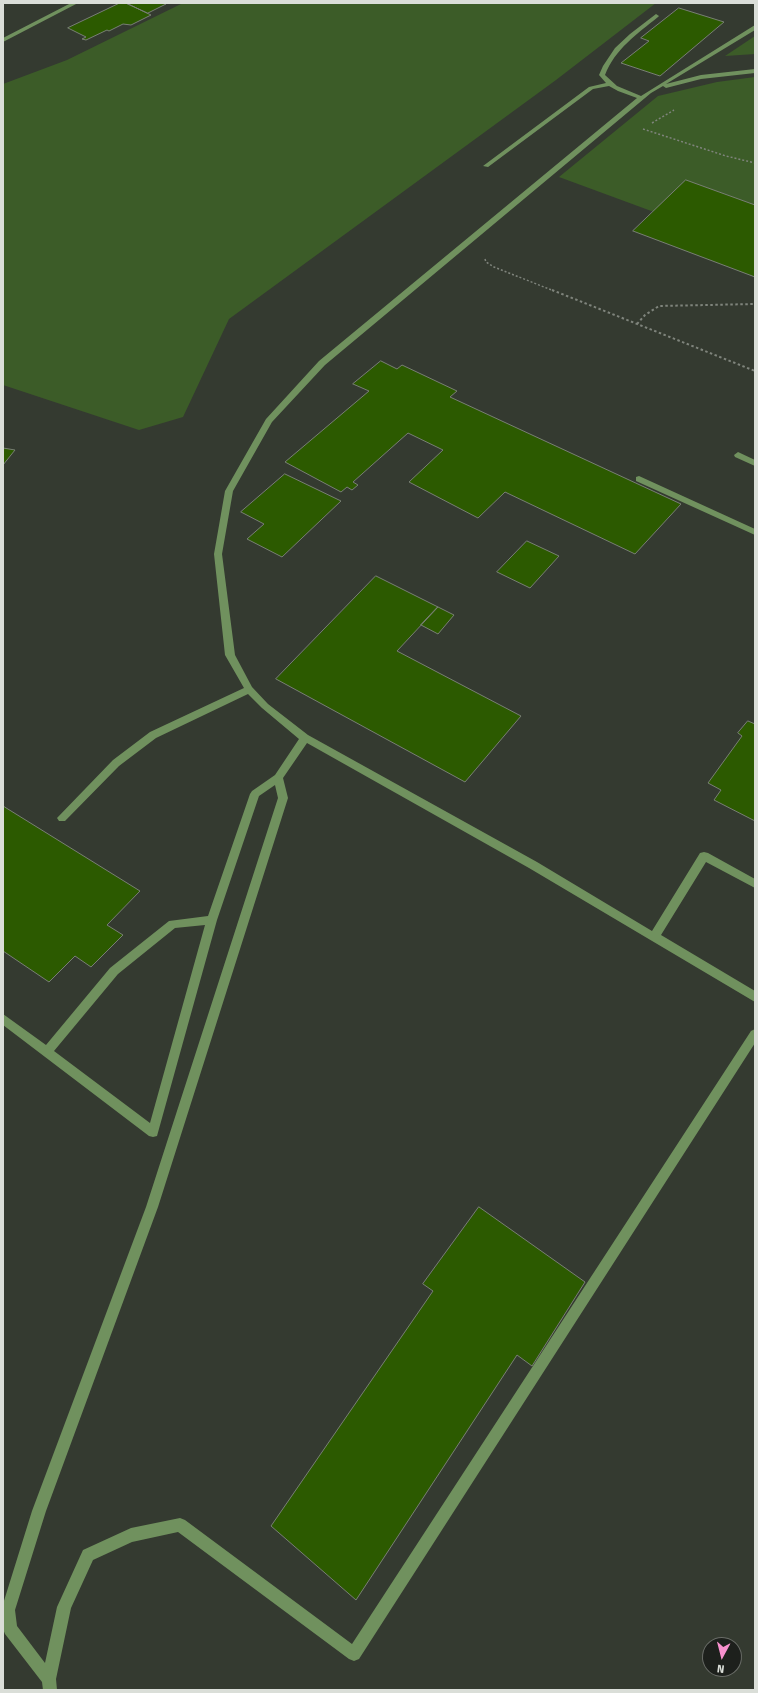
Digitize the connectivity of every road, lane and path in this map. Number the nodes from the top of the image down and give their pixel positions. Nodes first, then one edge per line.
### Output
1 (75, 3) edge
2 (656, 16) dead end
3 (755, 26) edge
4 (3, 40) edge
5 (755, 71) edge
6 (608, 84) junction
7 (646, 95) junction
8 (675, 109) dead end
9 (643, 129) junction
10 (637, 132) dead end
11 (755, 163) edge
12 (486, 166) dead end
13 (485, 257) dead end
14 (755, 304) edge
15 (637, 324) junction
16 (755, 372) edge
17 (738, 455) dead end
18 (755, 463) edge
19 (639, 479) dead end
20 (755, 532) edge
21 (249, 689) junction
22 (305, 738) junction
23 (278, 778) junction
24 (62, 818) dead end
25 (755, 884) edge
26 (212, 920) junction
27 (654, 936) junction
28 (755, 997) edge
29 (3, 1018) edge
30 (755, 1034) edge
31 (47, 1052) junction
32 (49, 1685) edge

1 - 4 street
2 - 6 street
3 - 7 street
5 - 7 street
6 - 7 street
6 - 12 street
7 - 21 street
8 - 9 path
9 - 10 path
9 - 11 path
13 - 15 path
14 - 15 path
15 - 16 path
17 - 18 street
19 - 20 street
21 - 22 street
21 - 24 street
22 - 23 street
22 - 27 street
23 - 26 street
23 - 32 street
25 - 27 street
26 - 31 street
26 - 31 street
27 - 28 street
29 - 31 street
30 - 32 street

